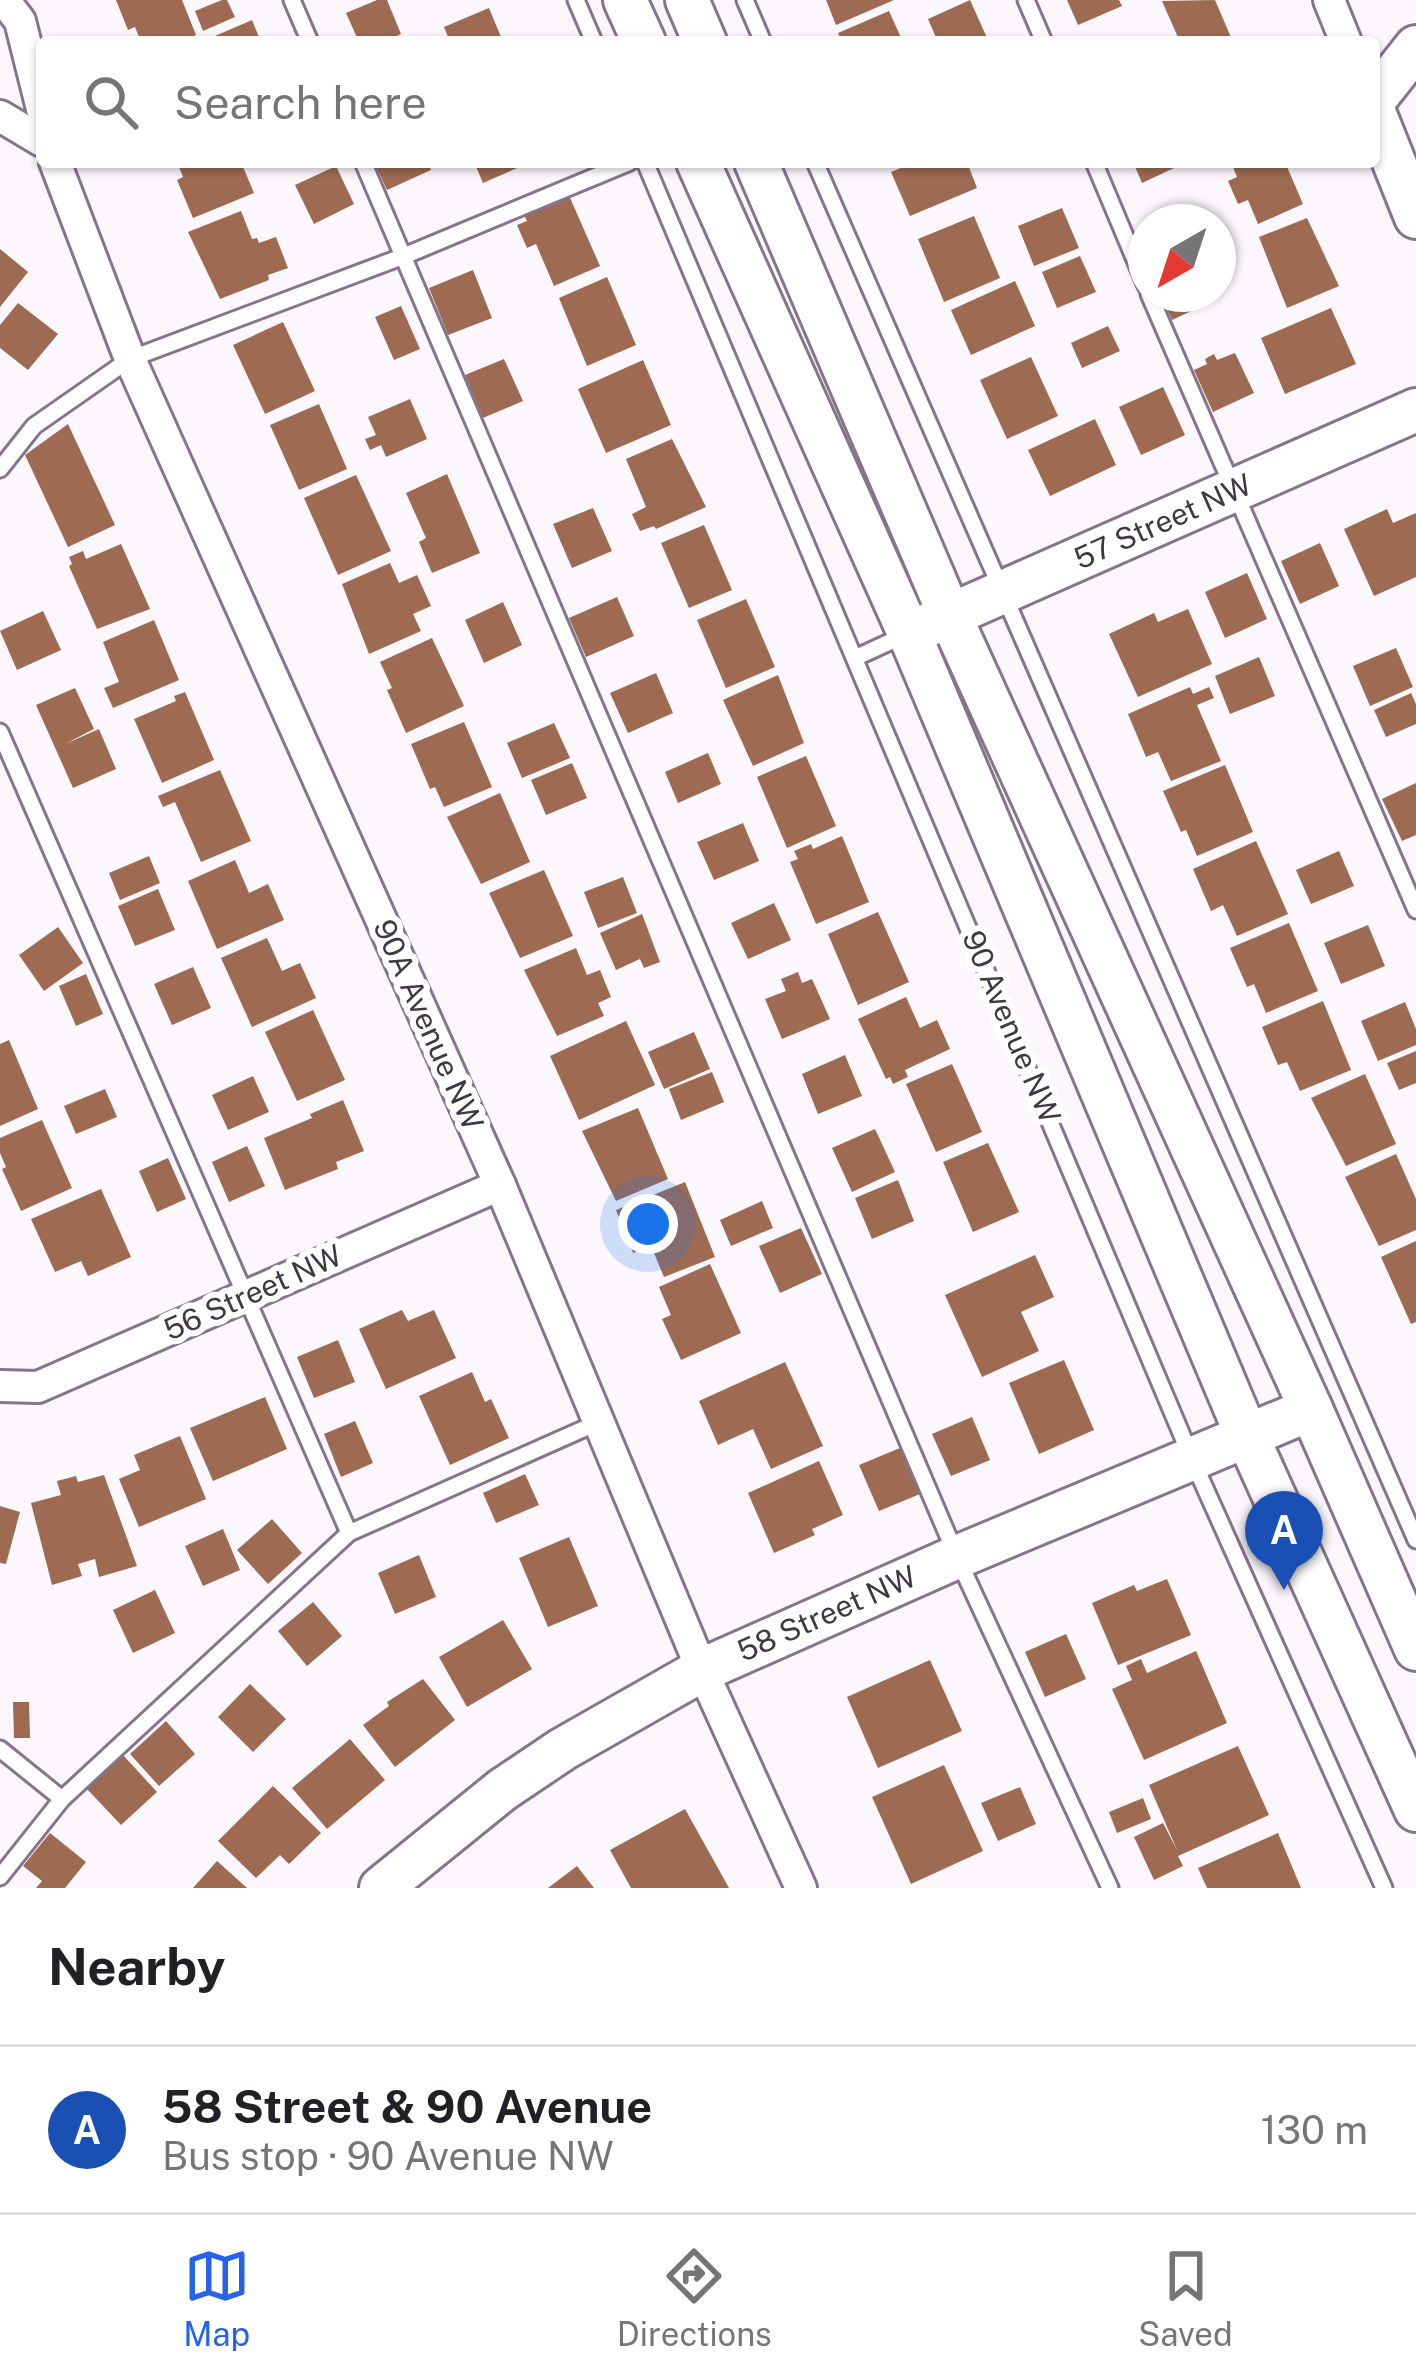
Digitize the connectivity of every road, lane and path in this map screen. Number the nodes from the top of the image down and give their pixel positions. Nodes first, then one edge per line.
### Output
1 (4, 0) edge
2 (292, 0) edge
3 (576, 0) edge
4 (625, 0) edge
5 (687, 0) edge
6 (745, 0) edge
7 (1026, 0) edge
8 (1329, 0) edge
9 (307, 36) edge
10 (591, 36) edge
11 (641, 36) edge
12 (702, 36) edge
13 (760, 36) edge
14 (1041, 36) edge
15 (1344, 36) edge
16 (1416, 47) edge
17 (36, 85) edge
18 (1380, 92) edge
19 (0, 116) edge
20 (1380, 127) edge
21 (36, 137) edge
22 (57, 168) edge
23 (366, 168) edge
24 (616, 168) edge
25 (648, 168) edge
26 (701, 168) edge
27 (759, 168) edge
28 (818, 168) edge
29 (1097, 168) edge
30 (1416, 217) edge
31 (1128, 243) edge
32 (404, 256) junction
33 (1157, 312) edge
34 (130, 359) junction
35 (1416, 410) edge
36 (0, 469) edge
37 (1232, 492) junction
38 (1001, 593) junction
39 (950, 616) junction
40 (909, 633) junction
41 (857, 657) junction
42 (0, 732) edge
43 (1416, 910) edge
44 (500, 1184) junction
45 (246, 1296) junction
46 (1, 1383) edge
47 (1350, 1390) junction
48 (1311, 1409) junction
49 (600, 1421) junction
50 (1247, 1436) junction
51 (1192, 1460) junction
52 (350, 1533) junction
53 (1416, 1540) edge
54 (957, 1557) junction
55 (1416, 1649) edge
56 (702, 1670) junction
57 (0, 1749) edge
58 (62, 1799) junction
59 (1416, 1810) edge
60 (0, 1877) edge
61 (381, 1888) edge
62 (801, 1888) edge
63 (1110, 1888) edge
64 (1384, 1888) edge

1 - 17 street
2 - 9 lane
3 - 10 lane
4 - 11 main road
5 - 12 main road
6 - 13 lane
7 - 14 lane
8 - 15 street
16 - 18 main road
19 - 21 street
20 - 30 main road
22 - 34 street, 90A Avenue NW
23 - 32 lane
24 - 32 lane
25 - 41 lane, 90 Avenue NW
26 - 40 main road, 90 Avenue NW
27 - 39 main road
28 - 38 lane
29 - 31 lane
32 - 34 lane
32 - 54 lane
33 - 37 lane
34 - 36 lane
34 - 44 street, 90A Avenue NW
35 - 37 main road, 57 Street NW
37 - 38 main road, 57 Street NW
37 - 43 lane
38 - 39 main road, 57 Street NW
38 - 47 lane
39 - 40 main road, 57 Street NW
39 - 48 main road
40 - 41 lane
40 - 50 main road, 90 Avenue NW
41 - 51 lane, 90 Avenue NW
42 - 45 lane
44 - 45 street, 56 Street NW
44 - 49 street, 90A Avenue NW
45 - 46 street, 56 Street NW
45 - 52 lane
47 - 48 lane
47 - 53 lane
48 - 50 main road, 58 Street NW
48 - 55 main road
49 - 52 lane
49 - 56 street, 90A Avenue NW
50 - 51 main road, 58 Street NW
50 - 59 main road, 90 Avenue NW
51 - 54 main road, 58 Street NW
51 - 64 lane, 90 Avenue NW
52 - 58 lane
54 - 56 main road, 58 Street NW
54 - 63 lane
56 - 61 main road, 58 Street NW
56 - 62 street, 90A Avenue NW
57 - 58 lane
58 - 60 lane

